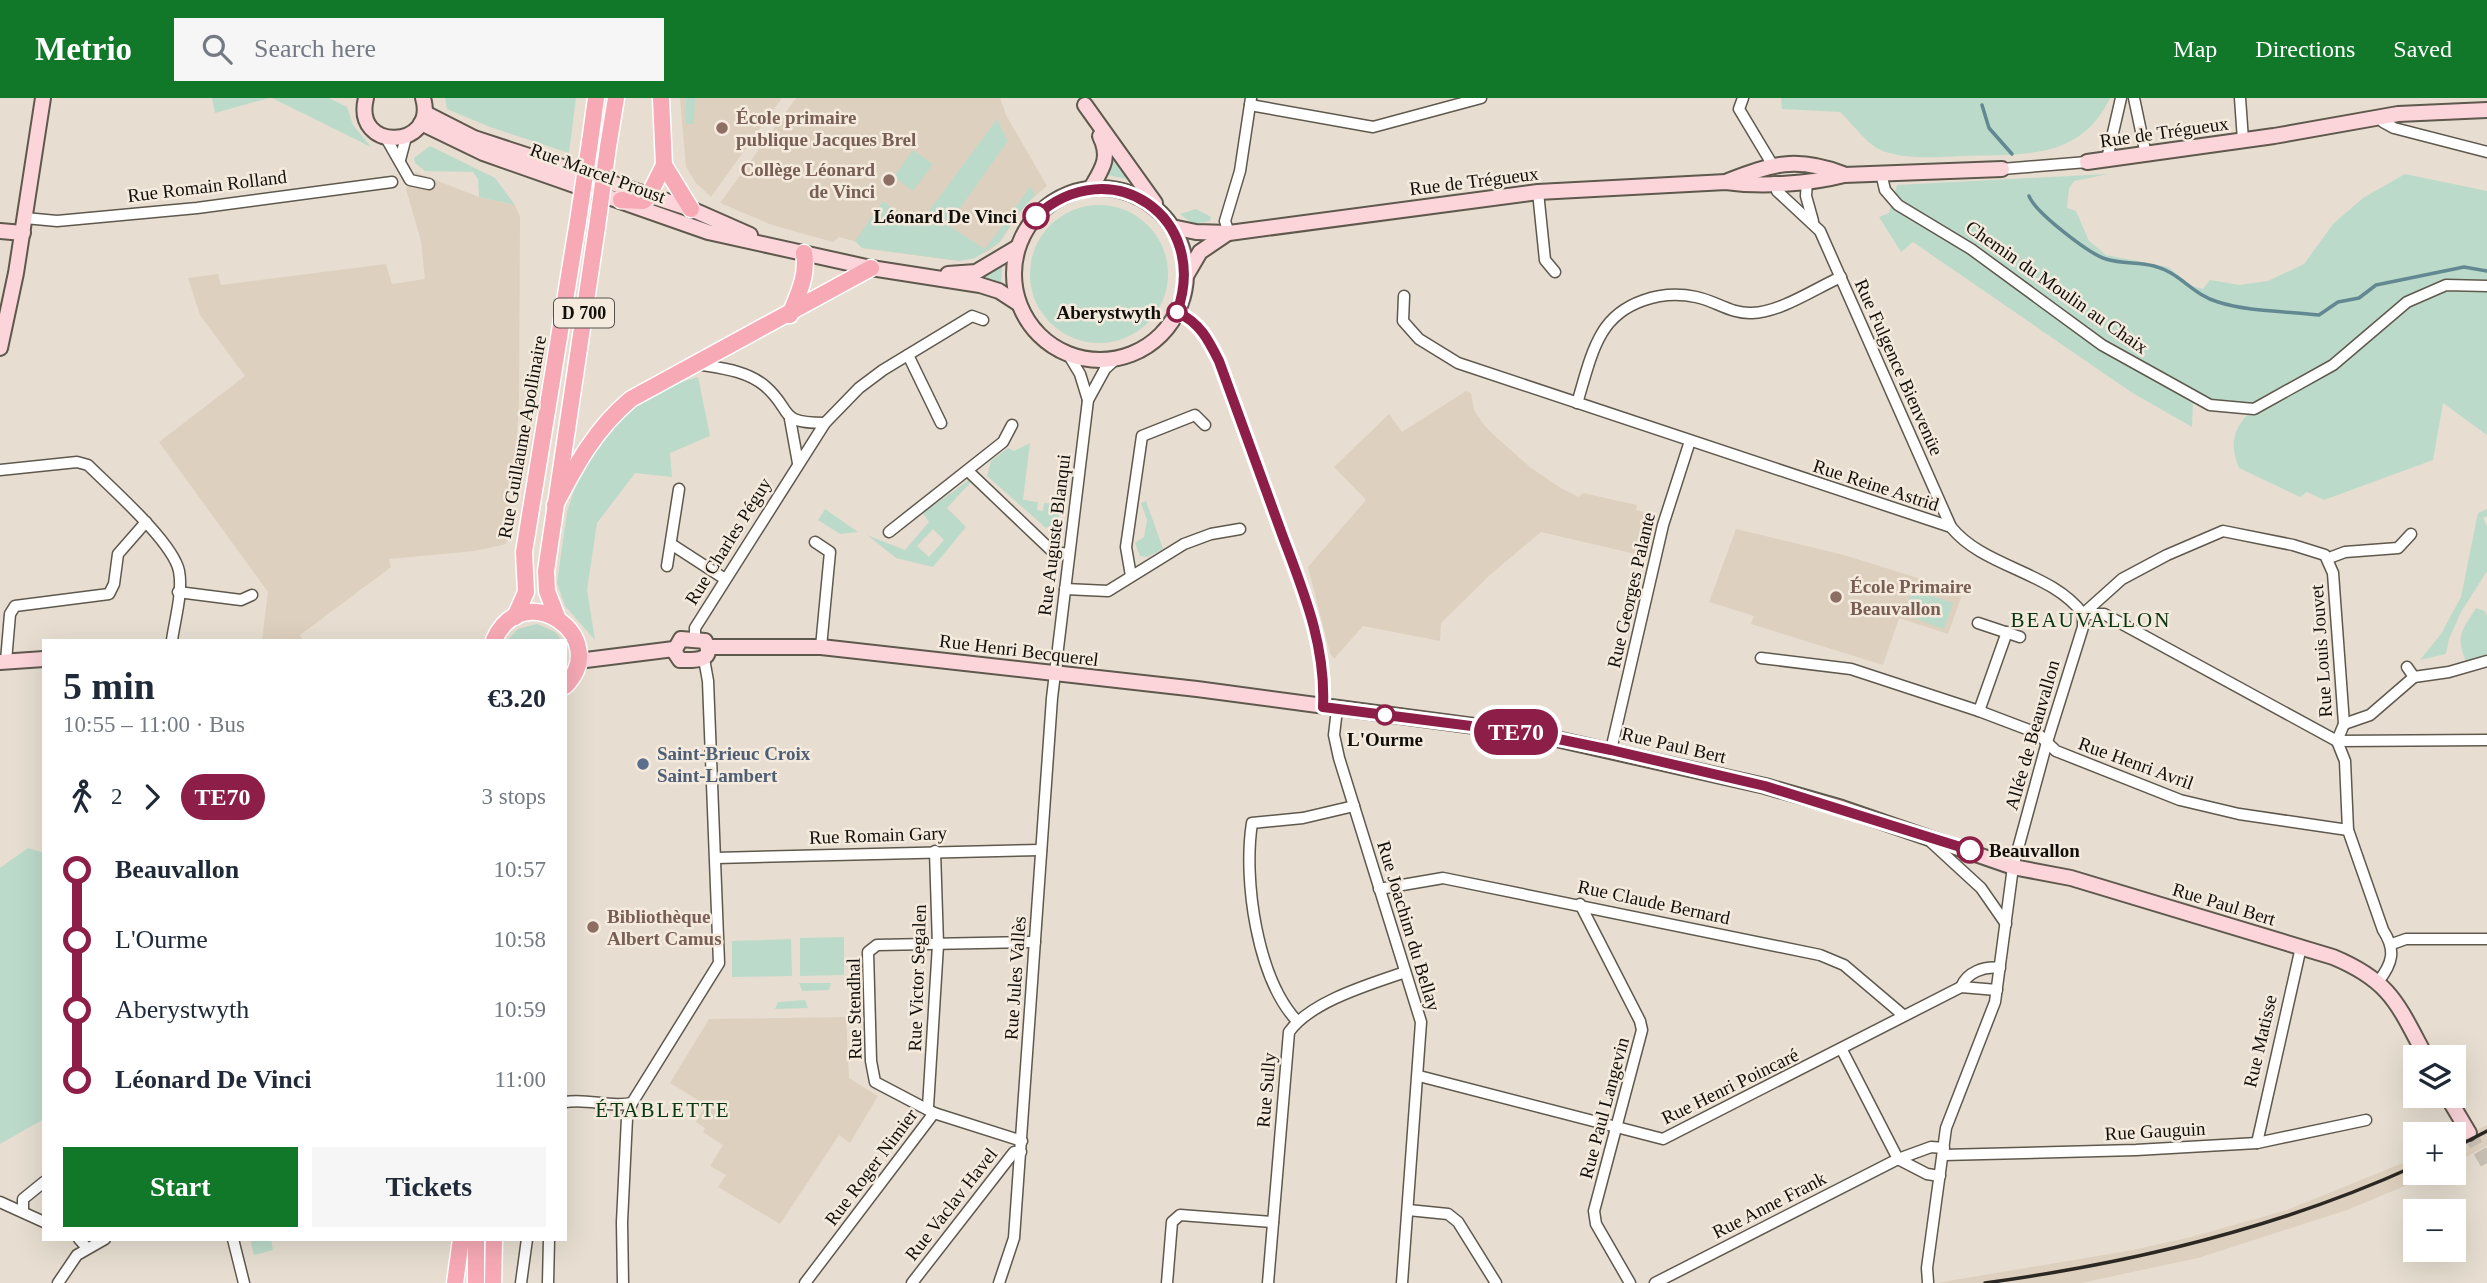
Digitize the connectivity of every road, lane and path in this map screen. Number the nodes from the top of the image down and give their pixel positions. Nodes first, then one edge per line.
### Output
1 (43, 98) edge
2 (423, 98) edge
3 (586, 98) edge
4 (596, 98) edge
5 (616, 98) edge
6 (661, 98) edge
7 (1482, 98) edge
8 (1743, 98) edge
9 (2121, 98) edge
10 (2134, 98) edge
11 (2240, 98) edge
12 (365, 99) edge
13 (1084, 102) edge
14 (1250, 102) edge
15 (2487, 110) edge
16 (2382, 117) junction
17 (423, 118) junction
18 (406, 137) junction
19 (386, 138) junction
20 (584, 140) junction
21 (2243, 140) junction
22 (2487, 152) edge
23 (2146, 155) junction
24 (2107, 159) junction
25 (400, 160) junction
26 (2087, 162) joint
27 (1785, 163) junction
28 (664, 165) junction
29 (2002, 169) joint
30 (1881, 173) junction
31 (1844, 175) junction
32 (1807, 180) junction
33 (393, 182) dead end
34 (1726, 182) junction
35 (429, 184) dead end
36 (1771, 185) junction
37 (1091, 188) junction
38 (1538, 192) junction
39 (651, 194) junction
40 (621, 200) junction
41 (691, 209) junction
42 (1168, 222) junction
43 (1813, 222) junction
44 (24, 225) junction
45 (0, 231) edge
46 (1229, 233) junction
47 (767, 243) junction
48 (1018, 247) junction
49 (804, 253) junction
50 (871, 268) junction
51 (1555, 272) dead end
52 (929, 275) junction
53 (1186, 276) junction
54 (1841, 277) junction
55 (2487, 286) edge
56 (1404, 296) dead end
57 (1018, 304) junction
58 (1177, 312) junction
59 (790, 315) junction
60 (983, 320) dead end
61 (0, 348) edge
62 (1068, 354) junction
63 (908, 355) junction
64 (1117, 358) junction
65 (696, 364) junction
66 (1088, 400) junction
67 (1577, 403) junction
68 (790, 419) junction
69 (825, 424) junction
70 (941, 424) dead end
71 (1012, 425) dead end
72 (1205, 425) dead end
73 (1690, 441) junction
74 (798, 463) junction
75 (0, 470) edge
76 (968, 471) junction
77 (679, 489) dead end
78 (555, 505) junction
79 (146, 522) junction
80 (1951, 527) junction
81 (1240, 529) dead end
82 (888, 532) dead end
83 (2411, 534) dead end
84 (815, 542) dead end
85 (671, 544) junction
86 (1069, 554) junction
87 (2329, 558) junction
88 (667, 566) dead end
89 (1131, 576) junction
90 (725, 579) junction
91 (1065, 589) junction
92 (178, 592) junction
93 (251, 596) dead end
94 (2083, 614) junction
95 (515, 617) junction
96 (557, 617) junction
97 (1978, 622) dead end
98 (2007, 632) junction
99 (2020, 637) dead end
100 (172, 639) edge
101 (495, 639) edge
102 (695, 639) junction
103 (821, 647) junction
104 (674, 649) junction
105 (706, 653) junction
106 (1761, 658) dead end
107 (42, 659) edge
108 (578, 661) junction
109 (2487, 661) edge
110 (3, 662) edge
111 (2407, 667) dead end
112 (1055, 674) junction
113 (2414, 677) junction
114 (567, 682) edge
115 (1330, 708) junction
116 (1979, 711) junction
117 (2359, 721) junction
118 (2344, 723) junction
119 (2487, 740) edge
120 (2337, 741) junction
121 (2359, 741) junction
122 (2047, 742) junction
123 (1611, 750) junction
124 (1354, 806) junction
125 (2348, 830) junction
126 (1927, 838) junction
127 (1041, 850) junction
128 (935, 851) junction
129 (716, 858) junction
130 (2013, 867) junction
131 (1379, 889) junction
132 (1580, 904) junction
133 (2006, 924) junction
134 (2487, 939) edge
135 (1035, 942) junction
136 (2392, 944) junction
137 (938, 945) junction
138 (2301, 947) junction
139 (2000, 968) junction
140 (1405, 972) junction
141 (2378, 982) junction
142 (1961, 987) junction
143 (1997, 990) junction
144 (1903, 1015) junction
145 (1297, 1021) junction
146 (2420, 1045) edge
147 (1842, 1050) junction
148 (1419, 1076) junction
149 (567, 1102) edge
150 (632, 1103) junction
151 (2454, 1108) edge
152 (931, 1110) junction
153 (2366, 1120) dead end
154 (1616, 1129) junction
155 (2469, 1133) tunnel mouth
156 (1022, 1141) junction
157 (2257, 1143) junction
158 (1943, 1152) junction
159 (1021, 1153) junction
160 (1898, 1159) junction
161 (1940, 1176) junction
162 (42, 1184) edge
163 (0, 1202) edge
164 (1408, 1210) junction
165 (23, 1212) junction
166 (42, 1221) edge
167 (1273, 1223) junction
168 (81, 1241) edge
169 (101, 1241) edge
170 (234, 1241) edge
171 (461, 1241) edge
172 (476, 1241) edge
173 (494, 1241) edge
174 (527, 1241) edge
175 (549, 1241) edge
176 (87, 1248) junction
177 (1928, 1282) edge
178 (58, 1283) edge
179 (244, 1283) edge
180 (454, 1283) edge
181 (476, 1283) edge
182 (493, 1283) edge
183 (521, 1283) edge
184 (548, 1283) edge
185 (623, 1283) edge
186 (805, 1283) edge
187 (912, 1283) edge
188 (999, 1283) edge
189 (1167, 1283) edge
190 (1268, 1283) edge
191 (1402, 1283) edge
192 (1496, 1283) edge
193 (1630, 1283) edge
194 (1655, 1283) edge

1 - 44 main road
2 - 17 main road
3 - 20 main road
4 - 20 main road, D 700
5 - 78 main road, D 700, bridge
6 - 28 main road
7 - 14 street
8 - 27 street
9 - 24 street
10 - 23 street
11 - 21 street
12 - 19 main road
13 - 37 main road
13 - 42 main road
14 - 46 street
15 - 16 main road, Rue de Trégueux
16 - 21 main road, Rue de Trégueux
16 - 22 street
17 - 18 main road
17 - 39 main road, Rue Marcel Proust
17 - 40 main road, Rue Marcel Proust
18 - 19 main road
18 - 25 street
19 - 25 street
20 - 95 main road, Rue Guillaume Apollinaire / D 700, bridge
21 - 23 main road, Rue de Trégueux
23 - 24 main road, Rue de Trégueux
24 - 26 main road, Rue de Trégueux
25 - 35 street
26 - 29 street, Rue de Trégueux
27 - 31 main road, Rue de Trégueux
27 - 32 main road
27 - 34 main road, Rue de Trégueux
27 - 36 main road
28 - 39 main road
28 - 41 main road
29 - 30 main road, Rue de Trégueux
30 - 31 main road, Rue de Trégueux
30 - 55 street, Chemin du Moulin au Chaix
31 - 32 main road, Rue de Trégueux
32 - 36 main road, Rue de Trégueux
32 - 43 street, Rue Fulgence Bienvenüe
33 - 44 street, Rue Romain Rolland
34 - 36 main road, Rue de Trégueux
34 - 38 main road, Rue de Trégueux
36 - 43 street, Rue Fulgence Bienvenüe
37 - 42 main road
37 - 48 main road
38 - 46 main road, Rue de Trégueux
38 - 51 street
39 - 40 main road
39 - 41 main road, Rue Marcel Proust
40 - 47 main road, Rue Marcel Proust
41 - 47 main road, Rue Marcel Proust
42 - 46 main road, Rue de Trégueux
42 - 53 main road
43 - 54 street, Rue Fulgence Bienvenüe
44 - 45 main road, Rue Romain Rolland
44 - 61 main road
46 - 53 main road, Rue de Trégueux
47 - 49 main road, Rue Marcel Proust
48 - 52 main road, Rue Marcel Proust
48 - 57 main road
49 - 50 main road, Rue Marcel Proust
49 - 59 main road
50 - 52 main road, Rue Marcel Proust
50 - 59 main road
52 - 57 main road, Rue Marcel Proust
53 - 58 main road
54 - 67 street
54 - 80 street, Rue Fulgence Bienvenüe
56 - 67 street, Rue Reine Astrid
57 - 62 main road
58 - 64 main road
58 - 115 street, Rue Joachim du Bellay
59 - 65 main road
60 - 63 street, Rue Charles Péguy
62 - 64 main road
62 - 66 street, Rue Auguste Blanqui
63 - 69 street, Rue Charles Péguy
63 - 70 street
64 - 66 street, Rue Auguste Blanqui
65 - 68 street
65 - 78 main road
66 - 86 street, Rue Auguste Blanqui
67 - 73 street, Rue Reine Astrid
68 - 69 street
68 - 74 street
69 - 74 street, Rue Charles Péguy
71 - 76 street
72 - 89 street
73 - 80 street, Rue Reine Astrid
73 - 123 street, Rue Georges Palante
74 - 90 street, Rue Charles Péguy
75 - 79 street
76 - 82 street
76 - 86 street
77 - 85 street
78 - 96 main road, D 700
79 - 92 street
79 - 110 street
80 - 94 street, Rue Reine Astrid
81 - 89 street
83 - 87 street, Rue Louis Jouvet
84 - 103 street
85 - 88 street
85 - 90 street
86 - 91 street, Rue Auguste Blanqui
87 - 94 street, Rue Louis Jouvet
87 - 118 street, Rue Louis Jouvet
89 - 91 street
90 - 102 street, Rue Charles Péguy
91 - 112 street, Rue Auguste Blanqui
92 - 93 street
92 - 100 street
94 - 120 street, Rue Reine Astrid
94 - 122 street, Allée de Beauvallon
95 - 96 main road
95 - 101 main road
96 - 108 main road
97 - 98 street
98 - 99 street
98 - 116 street
102 - 104 main road
102 - 105 main road
103 - 105 main road, Rue Henri Becquerel
103 - 112 main road, Rue Henri Becquerel
104 - 105 main road, Rue Henri Becquerel
104 - 108 main road
105 - 129 street
106 - 116 street, Rue Henri Avril
107 - 110 main road
108 - 114 main road
109 - 113 street
111 - 113 street
112 - 115 main road, Rue Henri Becquerel
112 - 127 street, Rue Jules Vallès
113 - 117 street
115 - 123 main road, Rue Paul Bert
115 - 124 street, Rue Joachim du Bellay
116 - 122 street, Rue Henri Avril
117 - 118 street
117 - 121 street
118 - 120 street, Rue Louis Jouvet
119 - 121 street
120 - 121 street
120 - 125 street
122 - 125 street, Rue Henri Avril
122 - 130 street, Allée de Beauvallon
123 - 126 main road, Rue Paul Bert
124 - 131 street, Rue Joachim du Bellay
124 - 145 street
125 - 136 street
126 - 130 main road, Rue Paul Bert
126 - 133 street, Rue Paul Bert
127 - 128 street, Rue Romain Gary
127 - 135 street, Rue Jules Vallès
128 - 129 street, Rue Romain Gary
128 - 137 street, Rue Victor Segalen
129 - 150 street
130 - 133 street, Allée de Beauvallon
130 - 138 main road, Rue Paul Bert
131 - 132 street, Rue Claude Bernard
131 - 140 street, Rue Joachim du Bellay
132 - 144 street, Rue Claude Bernard
132 - 154 street, Rue Paul Langevin
133 - 139 street, Allée de Beauvallon
134 - 136 street
135 - 137 street, Rue Stendhal
135 - 156 street, Rue Jules Vallès
136 - 141 street
137 - 152 street, Rue Victor Segalen
137 - 152 street, Rue Stendhal
138 - 141 main road, Rue Paul Bert
138 - 157 street, Rue Matisse
139 - 142 street, Rue Henri Poincaré
139 - 143 street, Allée de Beauvallon
140 - 145 street
140 - 148 street, Rue Joachim du Bellay
141 - 146 main road, Rue Paul Bert
142 - 143 street
142 - 144 street, Rue Henri Poincaré
143 - 158 street, Allée de Beauvallon
144 - 147 street, Rue Henri Poincaré
145 - 167 street, Rue Sully
147 - 154 street, Rue Henri Poincaré
147 - 160 street
148 - 154 street, Rue Henri Poincaré
148 - 164 street, Rue Joachim du Bellay
149 - 150 street
150 - 185 street
151 - 155 main road
152 - 156 street, Rue Roger Nimier
152 - 186 street, Rue Roger Nimier
153 - 157 street, Rue Gauguin
154 - 193 street, Rue Paul Langevin
156 - 159 street, Rue Jules Vallès
157 - 158 street, Rue Gauguin
158 - 160 street, Rue Anne Frank
158 - 161 street, Allée de Beauvallon
159 - 187 street, Rue Vaclav Havel
159 - 188 street, Rue Jules Vallès
160 - 161 street
160 - 194 street, Rue Anne Frank
161 - 177 street, Allée de Beauvallon
162 - 165 street
163 - 165 street
164 - 191 street, Rue Joachim du Bellay
164 - 192 street
165 - 166 street
167 - 189 street
167 - 190 street, Rue Sully
168 - 176 street
169 - 176 street
170 - 179 street
171 - 180 main road
172 - 181 main road
173 - 182 main road
174 - 183 street
175 - 184 street
176 - 178 street

